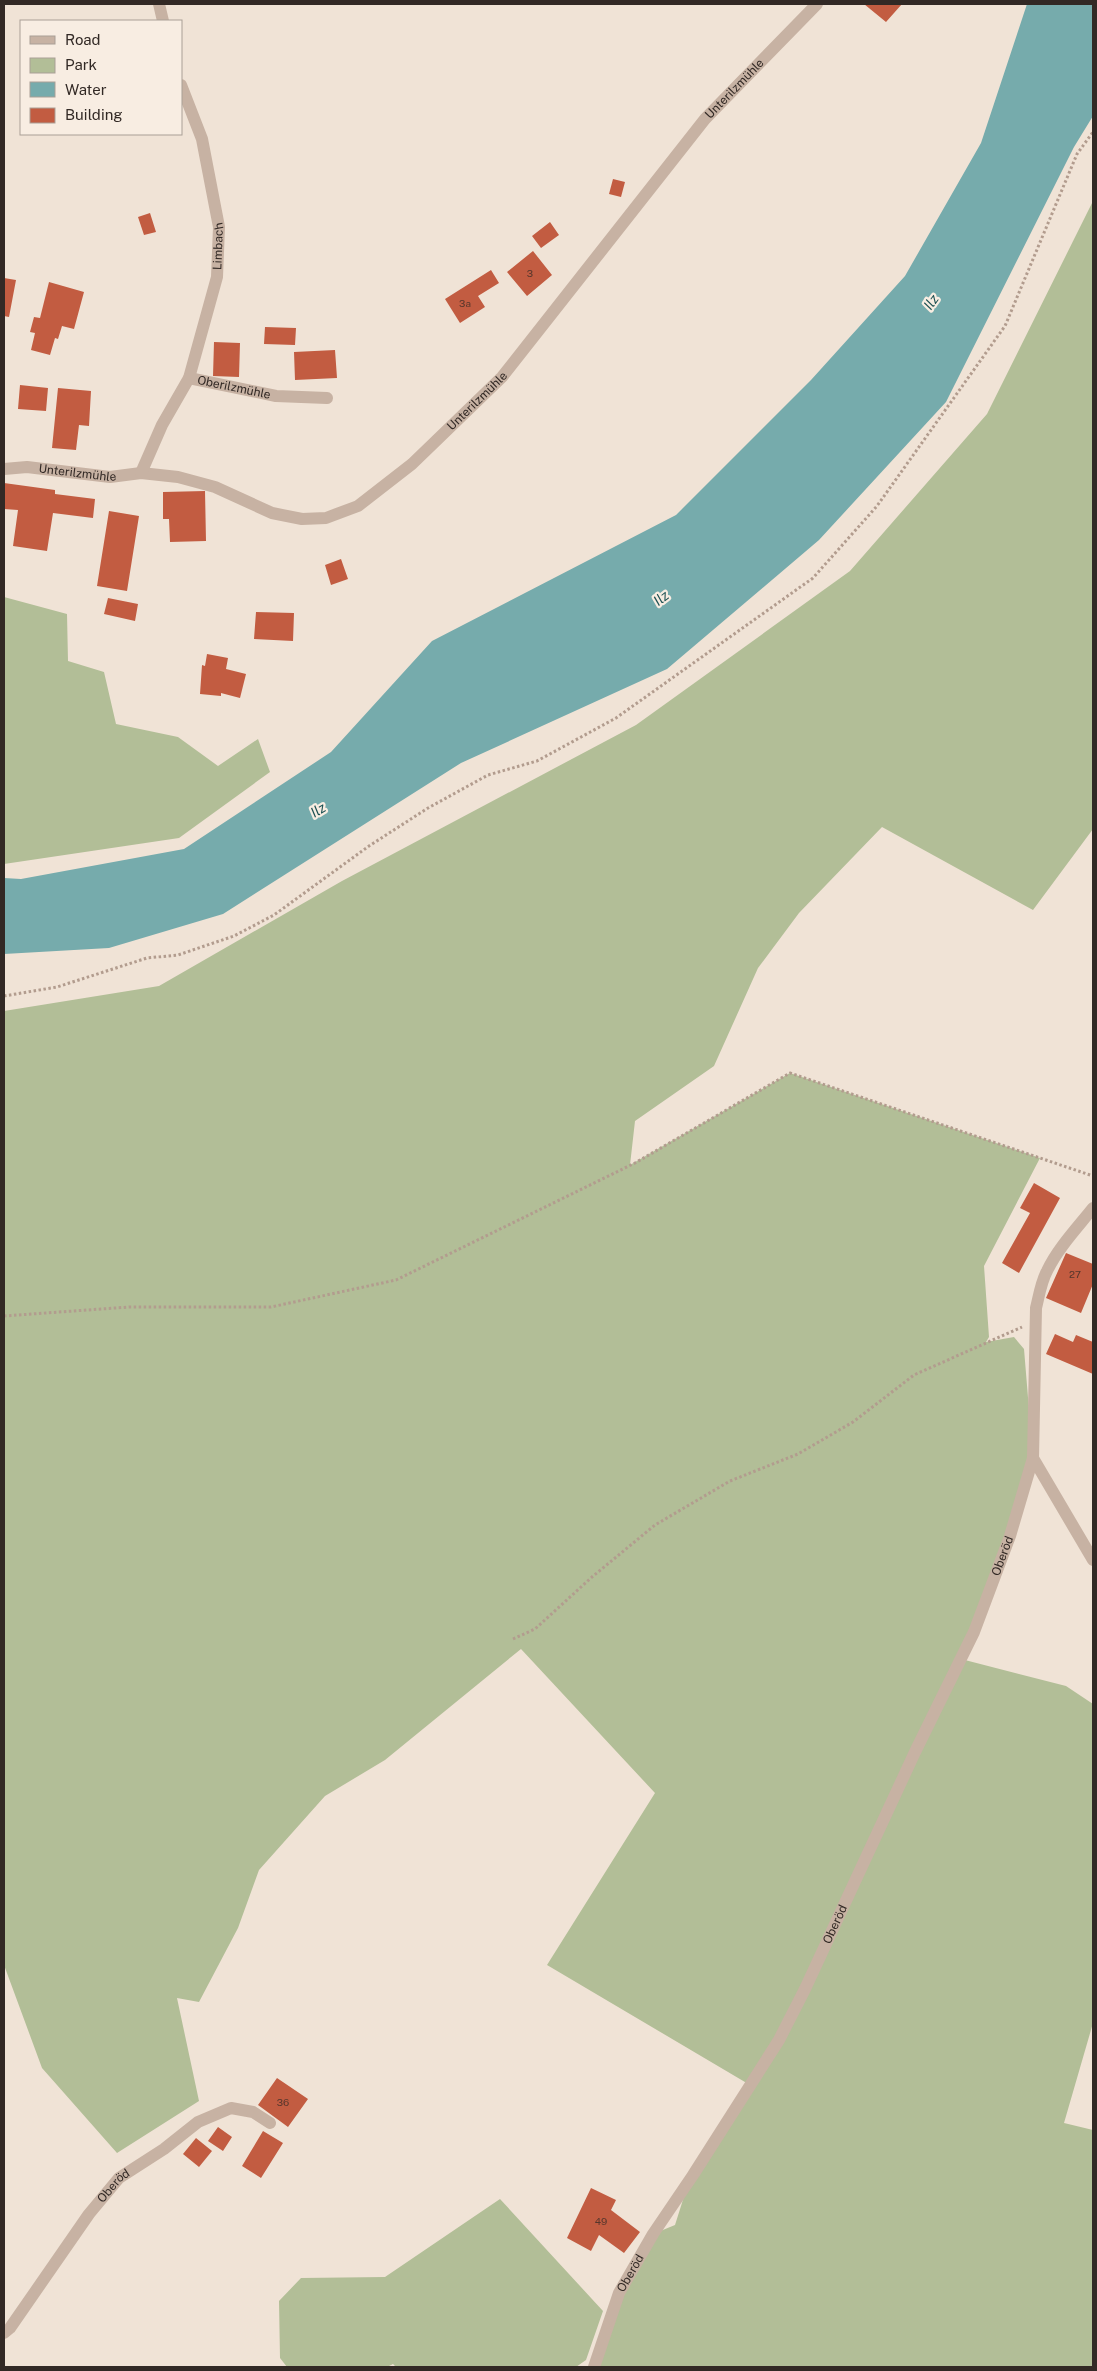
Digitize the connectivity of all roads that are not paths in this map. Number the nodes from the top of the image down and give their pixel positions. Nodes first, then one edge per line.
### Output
1 (159, 4) edge
2 (817, 4) edge
3 (163, 20) edge
4 (182, 88) edge
5 (188, 378) junction
6 (327, 398) dead end
7 (4, 469) edge
8 (141, 473) junction
9 (1093, 1208) edge
10 (1033, 1458) junction
11 (1093, 1560) edge
12 (270, 2123) dead end
13 (4, 2333) edge
14 (594, 2367) edge

1 - 3 street
2 - 8 street, Unterilzmühle
4 - 5 street, Limbach
5 - 6 street, Oberilzmühle
5 - 8 street, Oberilzmühle
7 - 8 street, Unterilzmühle
9 - 10 street, Oberöd
10 - 11 street
10 - 14 street, Oberöd
12 - 13 street, Oberöd

